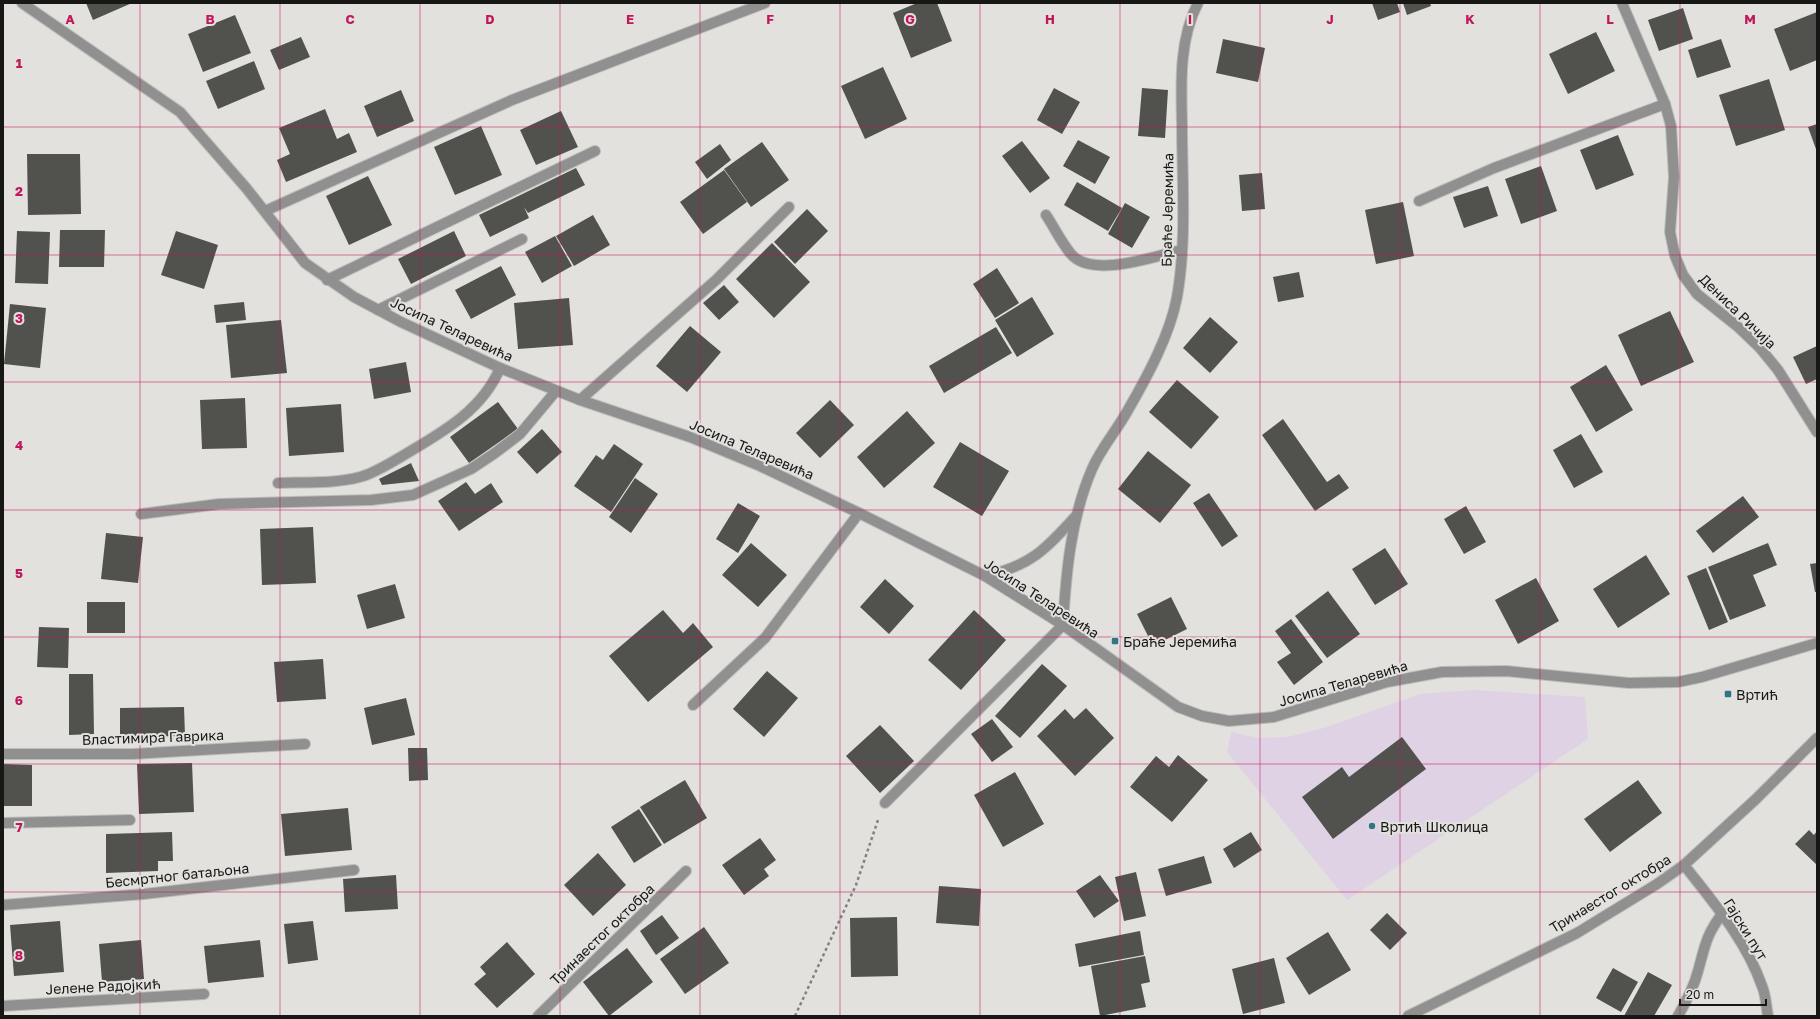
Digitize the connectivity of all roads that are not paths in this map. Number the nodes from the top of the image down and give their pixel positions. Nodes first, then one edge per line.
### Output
1 (22, 3) edge
2 (765, 3) edge
3 (1198, 3) edge
4 (1622, 3) edge
5 (1664, 104) junction
6 (595, 151) dead end
7 (1419, 201) dead end
8 (789, 207) dead end
9 (264, 211) junction
10 (1046, 215) dead end
11 (522, 239) dead end
12 (1182, 250) junction
13 (327, 280) junction
14 (378, 310) junction
15 (500, 368) junction
16 (556, 391) junction
17 (580, 400) junction
18 (1817, 432) edge
19 (278, 483) dead end
20 (860, 513) junction
21 (141, 514) dead end
22 (1075, 516) junction
23 (985, 576) junction
24 (1063, 625) junction
25 (1817, 643) edge
26 (693, 705) dead end
27 (1817, 738) edge
28 (304, 744) dead end
29 (3, 754) edge
30 (885, 803) road end
31 (130, 820) dead end
32 (3, 823) edge
33 (1684, 865) junction
34 (354, 870) dead end
35 (686, 871) dead end
36 (3, 906) edge
37 (1722, 914) junction
38 (204, 994) dead end
39 (3, 1006) edge
40 (538, 1016) edge
41 (1408, 1016) edge
42 (1678, 1016) edge
43 (1768, 1016) edge

1 - 9 street, Јосипа Теларевића
2 - 9 street
3 - 12 street, Браће Јеремића
4 - 5 street, Дениса Ричија
5 - 7 street
5 - 18 street, Дениса Ричија
6 - 13 street
8 - 17 street
9 - 13 street, Јосипа Теларевића
10 - 12 street
11 - 14 street
12 - 22 street, Браће Јеремића
13 - 14 street, Јосипа Теларевића
14 - 15 street, Јосипа Теларевића
15 - 16 street, Јосипа Теларевића
15 - 19 street
16 - 17 street, Јосипа Теларевића
16 - 21 street
17 - 20 street, Јосипа Теларевића
20 - 23 street, Јосипа Теларевића
20 - 26 street
22 - 23 street, Браће Јеремића
22 - 24 street, Браће Јеремића
23 - 24 street, Јосипа Теларевића
24 - 25 street, Јосипа Теларевића
24 - 30 street
27 - 33 street, Тринаестог октобра
28 - 29 street, Властимира Гаврика
31 - 32 street
33 - 37 street, Гајски пут
33 - 41 street, Тринаестог октобра
34 - 36 street, Бесмртног батаљона
35 - 40 street, Тринаестог октобра
37 - 42 street
37 - 43 street, Гајски пут
38 - 39 street, Јелене Радојкић

